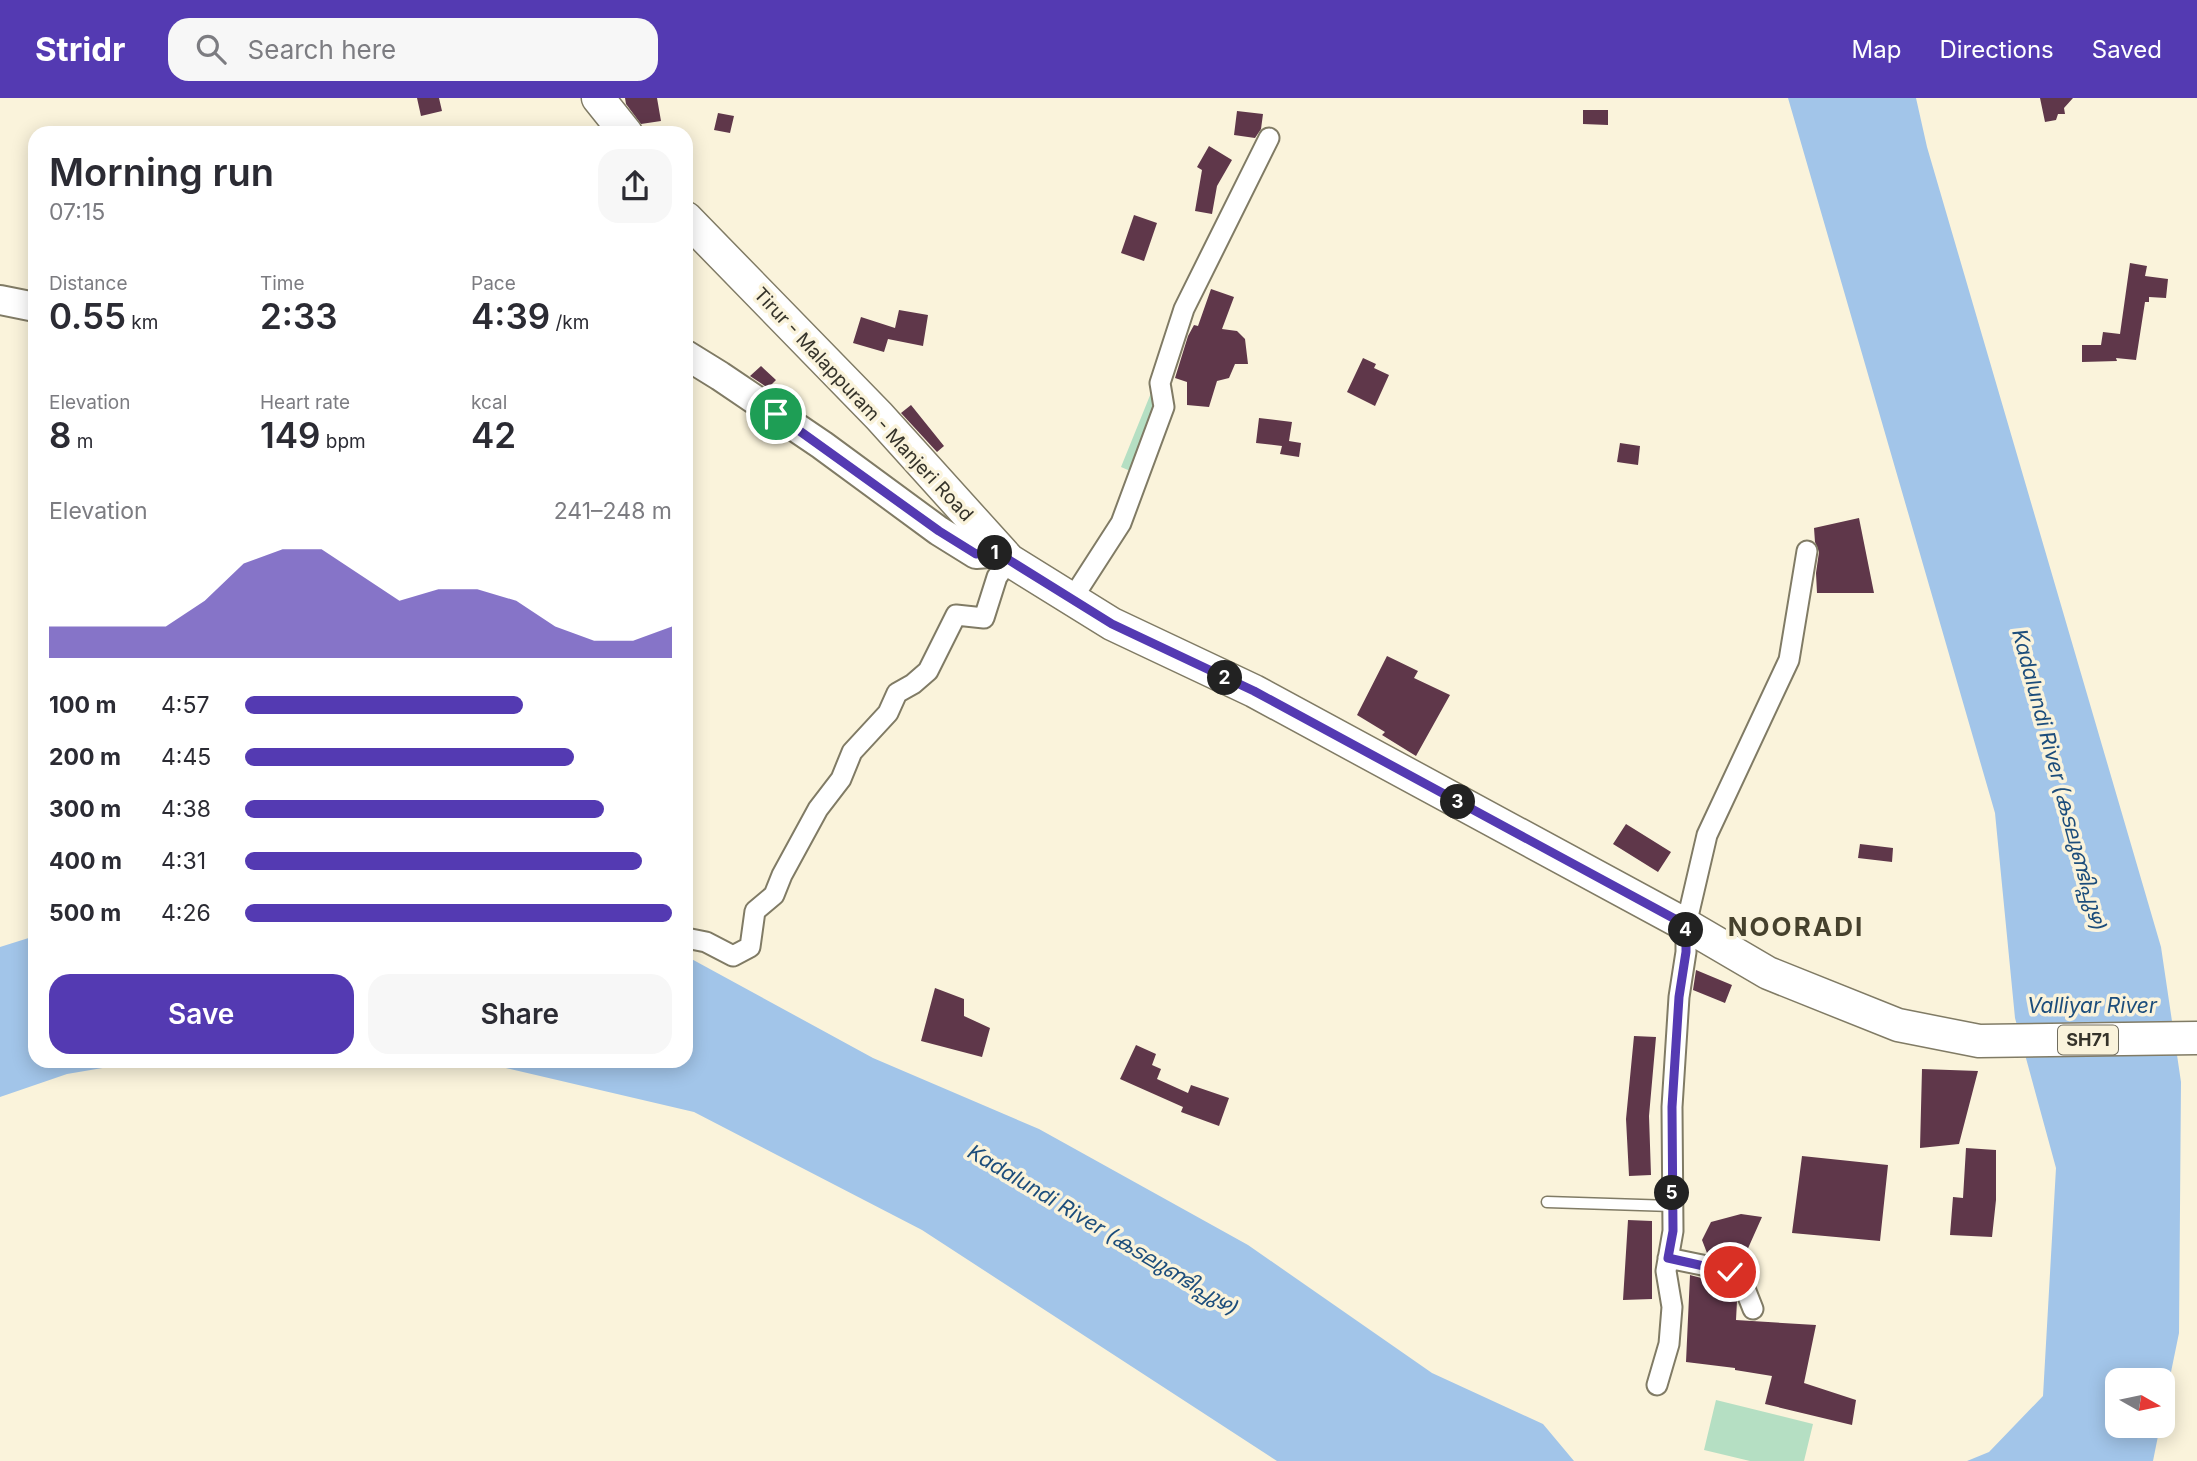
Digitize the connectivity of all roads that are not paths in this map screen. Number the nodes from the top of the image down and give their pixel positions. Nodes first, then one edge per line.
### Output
1 (598, 98) edge
2 (620, 126) edge
3 (1269, 138) dead end
4 (693, 225) edge
5 (0, 300) edge
6 (28, 306) edge
7 (693, 359) edge
8 (1807, 551) dead end
9 (1006, 556) junction
10 (1072, 599) junction
11 (1686, 925) junction
12 (693, 939) edge
13 (2197, 1038) edge
14 (1547, 1202) dead end
15 (1672, 1206) junction
16 (1668, 1258) junction
17 (1753, 1309) dead end
18 (1657, 1385) dead end

1 - 2 main road
3 - 10 street
4 - 9 main road, Tirur - Malappuram - Manjeri Road / SH71
5 - 6 main road
7 - 9 main road
8 - 11 street
9 - 10 main road, Tirur - Malappuram - Manjeri Road / SH71
9 - 12 street
10 - 11 main road, Tirur - Malappuram - Manjeri Road / SH71
11 - 13 main road, Tirur - Malappuram - Manjeri Road / SH71
11 - 15 street
14 - 15 lane
15 - 16 street
16 - 17 street
16 - 18 street

